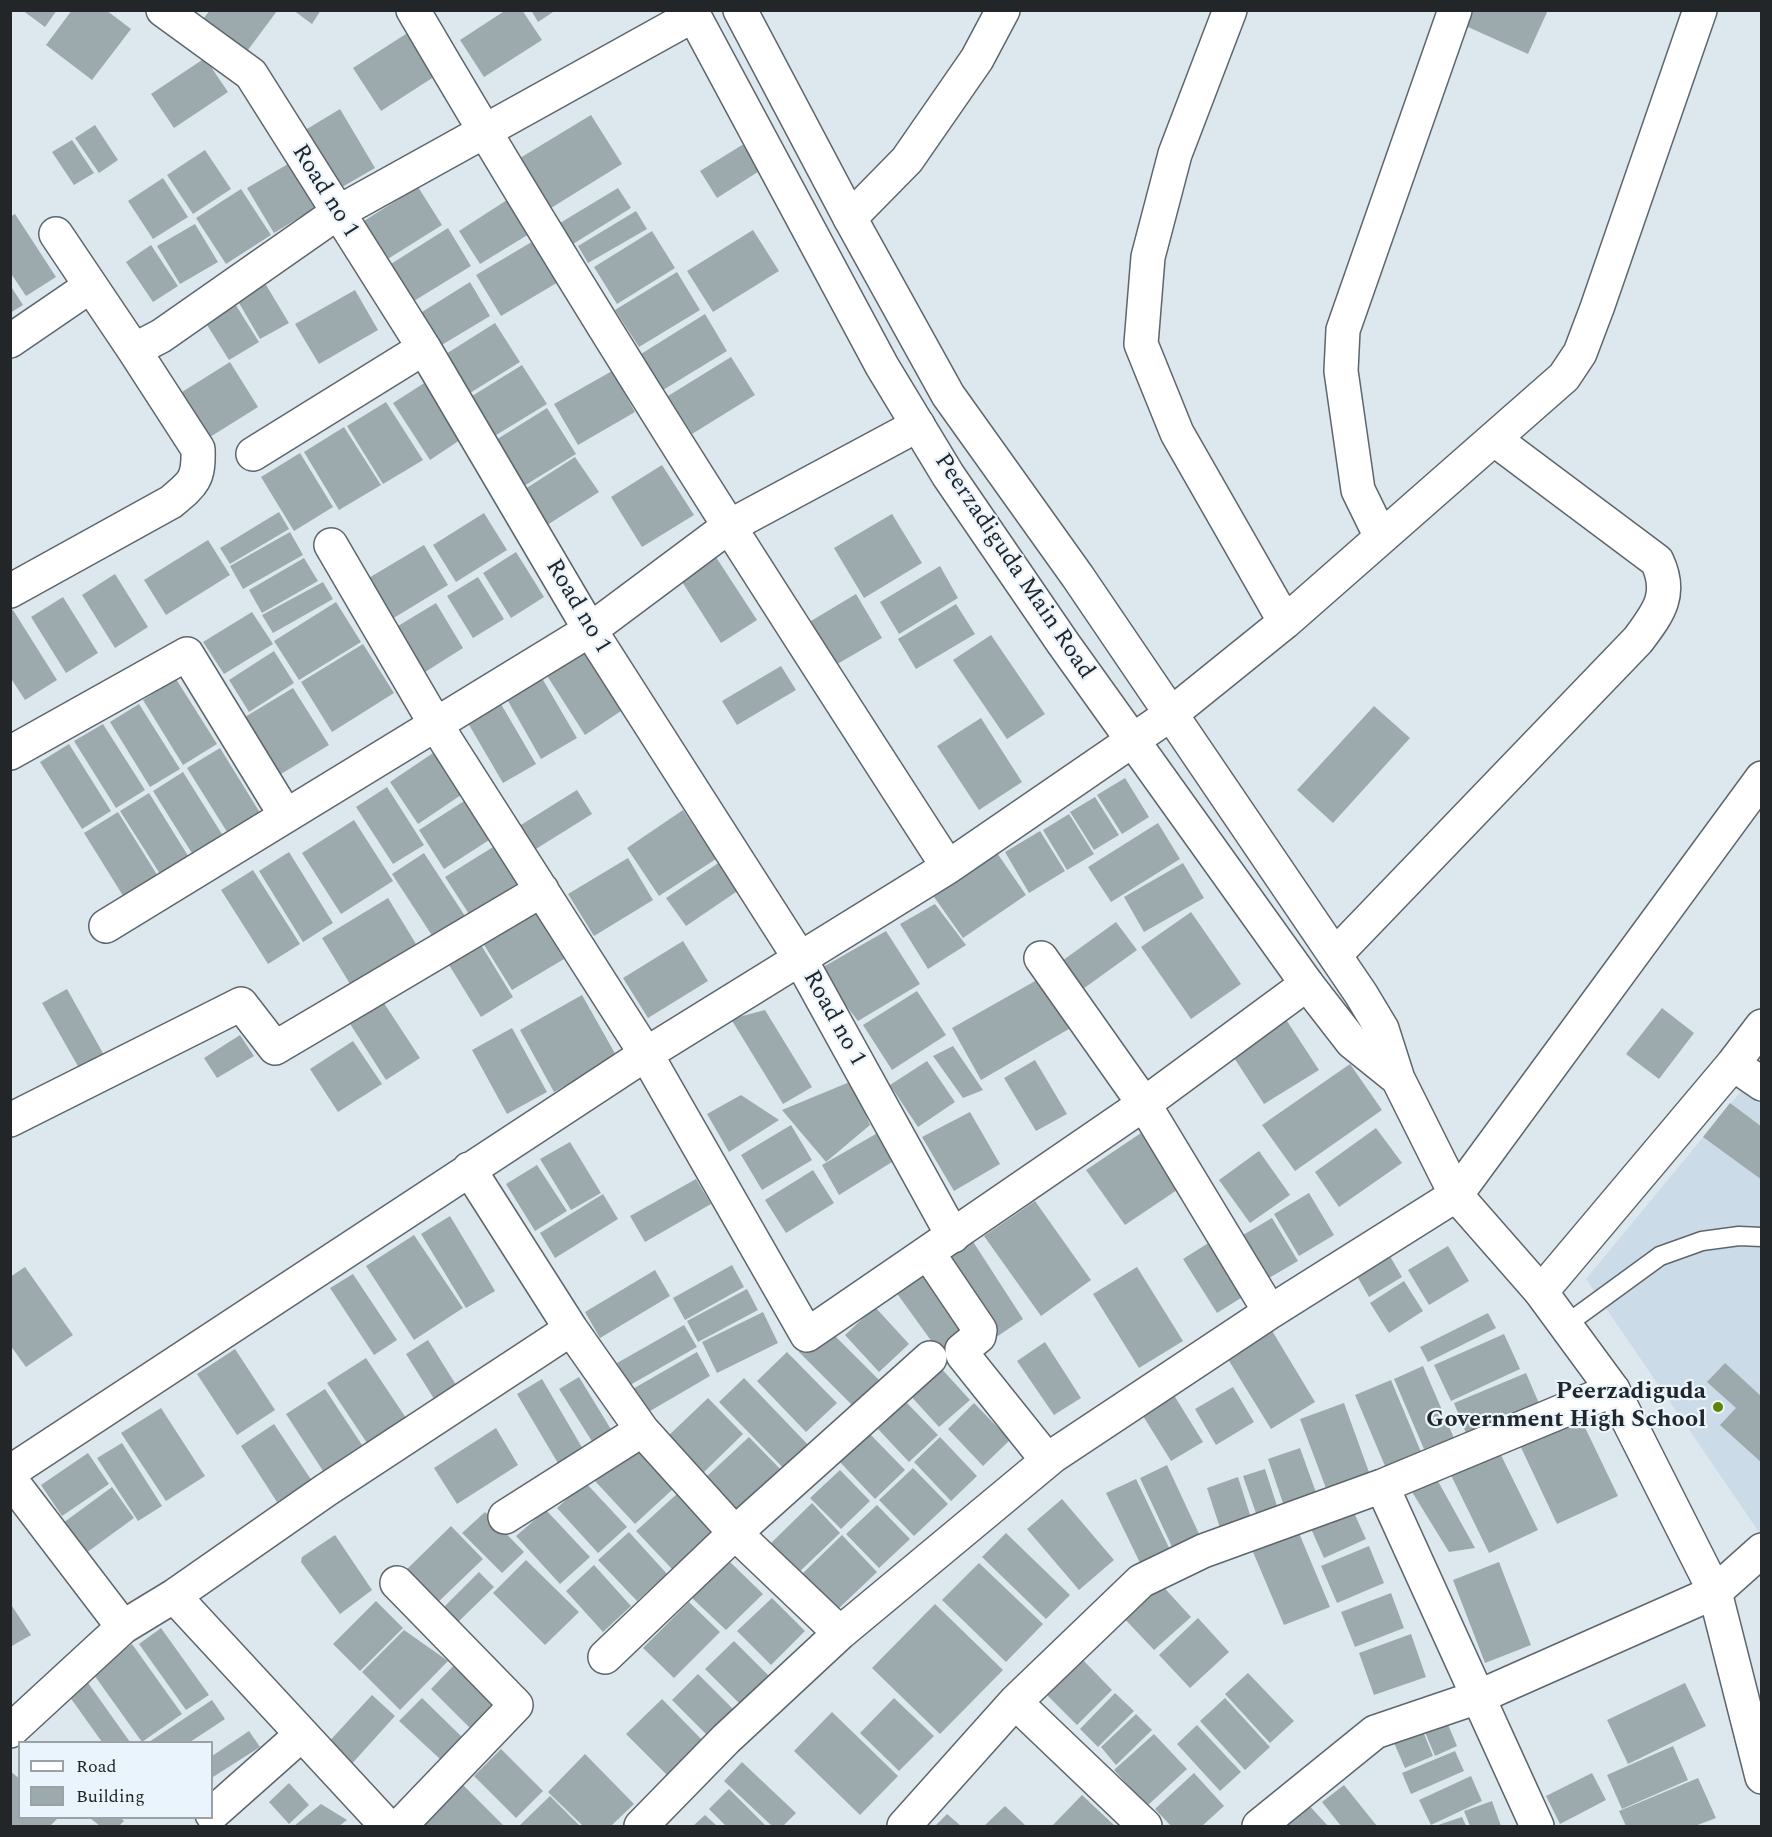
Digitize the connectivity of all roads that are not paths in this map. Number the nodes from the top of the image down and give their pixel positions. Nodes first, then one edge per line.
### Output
1 (162, 10) edge
2 (413, 10) edge
3 (740, 10) edge
4 (1003, 10) edge
5 (1230, 10) edge
6 (1455, 10) edge
7 (1700, 10) edge
8 (692, 13) edge
9 (484, 132) junction
10 (337, 213) junction
11 (850, 218) junction
12 (56, 234) dead end
13 (89, 287) junction
14 (10, 340) edge
15 (424, 348) junction
16 (134, 350) junction
17 (918, 425) junction
18 (1494, 439) junction
19 (253, 454) dead end
20 (728, 527) junction
21 (1381, 537) junction
22 (331, 545) dead end
23 (10, 591) edge
24 (1285, 622) junction
25 (590, 630) junction
26 (1171, 714) junction
27 (436, 726) junction
28 (1133, 741) junction
29 (10, 753) edge
30 (1761, 778) edge
31 (286, 816) junction
32 (948, 867) junction
33 (542, 890) junction
34 (106, 926) dead end
35 (1335, 955) junction
36 (799, 957) junction
37 (1041, 958) dead end
38 (1307, 984) junction
39 (1761, 1026) edge
40 (646, 1054) junction
41 (1733, 1064) junction
42 (1398, 1079) junction
43 (1761, 1084) edge
44 (1144, 1104) junction
45 (10, 1120) edge
46 (469, 1169) junction
47 (1456, 1195) junction
48 (1761, 1237) edge
49 (940, 1244) junction
50 (1541, 1292) junction
51 (1270, 1312) junction
52 (1564, 1326) junction
53 (571, 1329) junction
54 (930, 1358) dead end
55 (1613, 1390) junction
56 (642, 1430) junction
57 (1047, 1460) junction
58 (10, 1472) edge
59 (10, 1479) edge
60 (1382, 1486) junction
61 (505, 1517) dead end
62 (735, 1533) junction
63 (1761, 1550) edge
64 (397, 1583) dead end
65 (1715, 1592) junction
66 (174, 1596) junction
67 (123, 1627) junction
68 (840, 1633) junction
69 (605, 1657) dead end
70 (1478, 1697) junction
71 (1015, 1702) junction
72 (10, 1731) edge
73 (301, 1735) junction
74 (1761, 1777) edge
75 (213, 1813) edge
76 (387, 1827) edge
77 (400, 1827) edge
78 (641, 1827) edge
79 (904, 1827) edge
80 (1146, 1827) edge
81 (1259, 1827) edge
82 (1537, 1827) edge

1 - 10 street, Road no 1
2 - 9 street
3 - 11 street, Peerzadiguda Main Road
4 - 11 street
5 - 24 street
6 - 21 street
7 - 18 street
8 - 9 street
8 - 17 street, Peerzadiguda Main Road
9 - 10 street
9 - 20 street
10 - 15 street, Road no 1
10 - 16 street
11 - 26 street, Peerzadiguda Main Road
12 - 13 street
13 - 14 street
13 - 16 street
15 - 19 street
15 - 25 street, Road no 1
16 - 23 street
17 - 20 street
17 - 28 street, Peerzadiguda Main Road
18 - 21 street
18 - 35 street
20 - 25 street
20 - 32 street
21 - 24 street
22 - 27 street
24 - 26 street
25 - 27 street
25 - 36 street, Road no 1
26 - 28 street
26 - 35 street, Peerzadiguda Main Road
27 - 31 street
27 - 33 street
28 - 32 street
28 - 38 street, Peerzadiguda Main Road
29 - 31 street
30 - 47 street
31 - 34 street
32 - 36 street
33 - 40 street
33 - 45 street
35 - 42 street, Peerzadiguda Main Road
36 - 40 street
36 - 49 street, Road no 1
37 - 44 street
38 - 42 street, Peerzadiguda Main Road
38 - 44 street
39 - 41 street
40 - 46 street
40 - 49 street
41 - 43 street
41 - 50 street
42 - 47 street, Peerzadiguda Main Road
44 - 49 street
44 - 51 street
46 - 53 street
46 - 58 street
47 - 50 street, Peerzadiguda Main Road
47 - 51 street
48 - 52 lane
49 - 57 street, Road no 1
50 - 52 street, Peerzadiguda Main Road
51 - 57 street
52 - 55 street, Peerzadiguda Main Road
53 - 56 street
53 - 66 street
54 - 62 street
55 - 60 street
55 - 65 street, Peerzadiguda Main Road
56 - 61 street
56 - 62 street
57 - 68 street
59 - 67 street
60 - 70 street
60 - 71 street
62 - 68 street
62 - 69 street
63 - 65 street
64 - 77 street
65 - 70 street
65 - 74 street, Peerzadiguda Main Road
66 - 67 street
66 - 73 street
67 - 72 street
68 - 78 street
70 - 81 street
70 - 82 street
71 - 79 street
71 - 80 street
73 - 75 street
73 - 76 street

